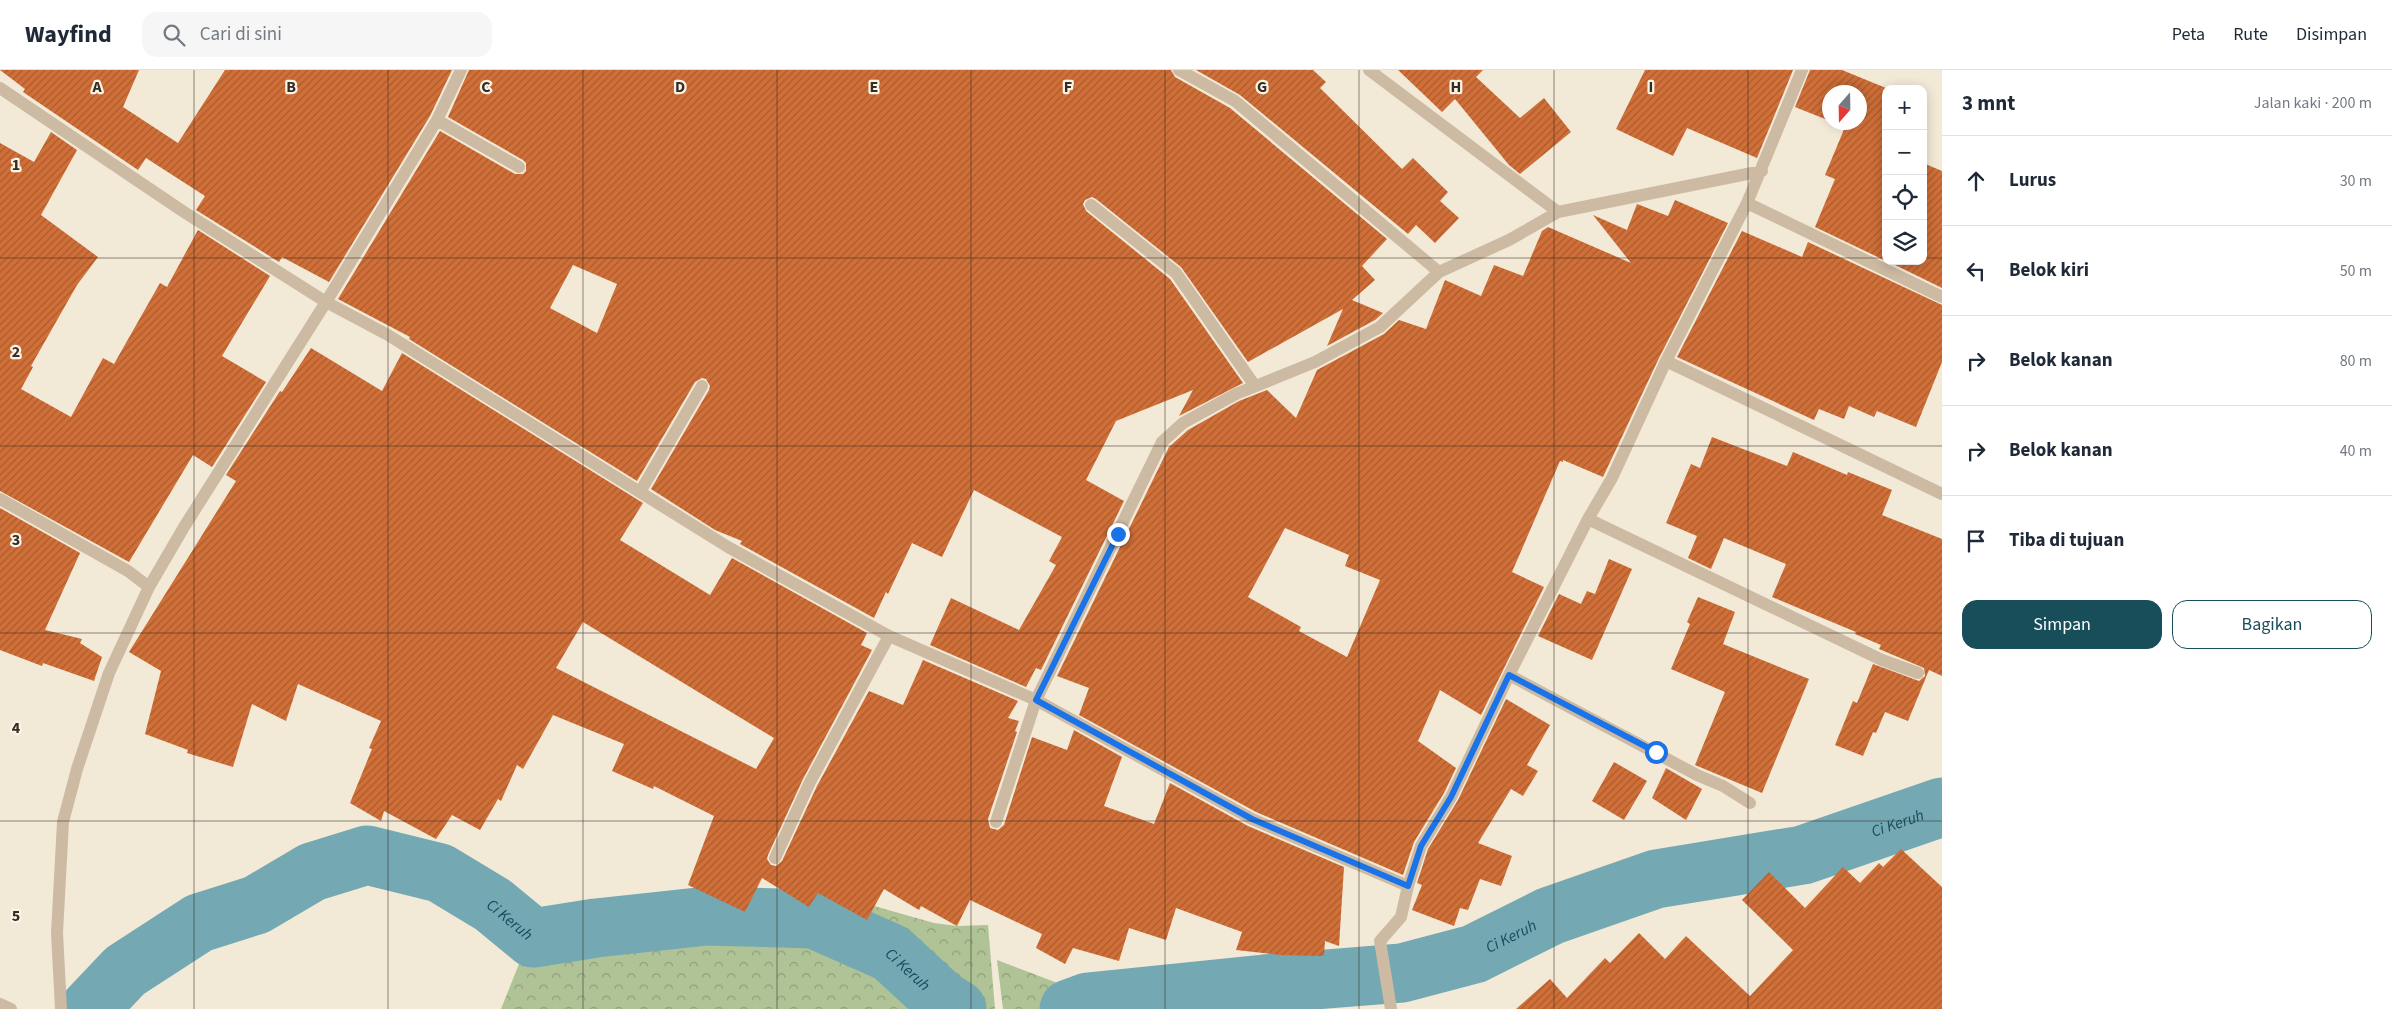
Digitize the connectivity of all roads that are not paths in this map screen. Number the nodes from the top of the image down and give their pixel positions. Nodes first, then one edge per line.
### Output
1 (461, 70) edge
2 (1179, 70) edge
3 (1369, 70) edge
4 (1802, 70) edge
5 (0, 88) edge
6 (437, 120) junction
7 (519, 167) dead end
8 (1762, 170) junction
9 (1747, 203) junction
10 (1091, 205) dead end
11 (1558, 212) junction
12 (1439, 272) junction
13 (1942, 297) edge
14 (326, 302) junction
15 (1666, 361) junction
16 (702, 386) dead end
17 (1255, 386) junction
18 (640, 492) junction
19 (1942, 494) edge
20 (0, 499) edge
21 (1588, 519) junction
22 (145, 584) junction
23 (889, 636) junction
24 (1918, 673) dead end
25 (1509, 675) junction
26 (1036, 700) junction
27 (1750, 803) dead end
28 (996, 822) dead end
29 (775, 858) dead end
30 (1408, 886) junction
31 (1389, 1003) edge
32 (0, 1004) edge
33 (10, 1009) edge
34 (61, 1009) edge

1 - 6 street
2 - 12 street
3 - 11 street
4 - 8 street
5 - 14 street
6 - 7 street
6 - 14 street
8 - 9 street
8 - 11 street
9 - 13 street
9 - 15 street
10 - 17 street
11 - 12 street
12 - 17 street
14 - 18 street
14 - 22 street
15 - 19 street
15 - 21 street
16 - 18 street
17 - 26 street
18 - 23 street
20 - 22 street
21 - 24 street
21 - 25 street
22 - 34 street
23 - 26 street
23 - 29 street
25 - 27 street
25 - 30 street
26 - 28 street
26 - 30 street
30 - 31 street
32 - 33 street

